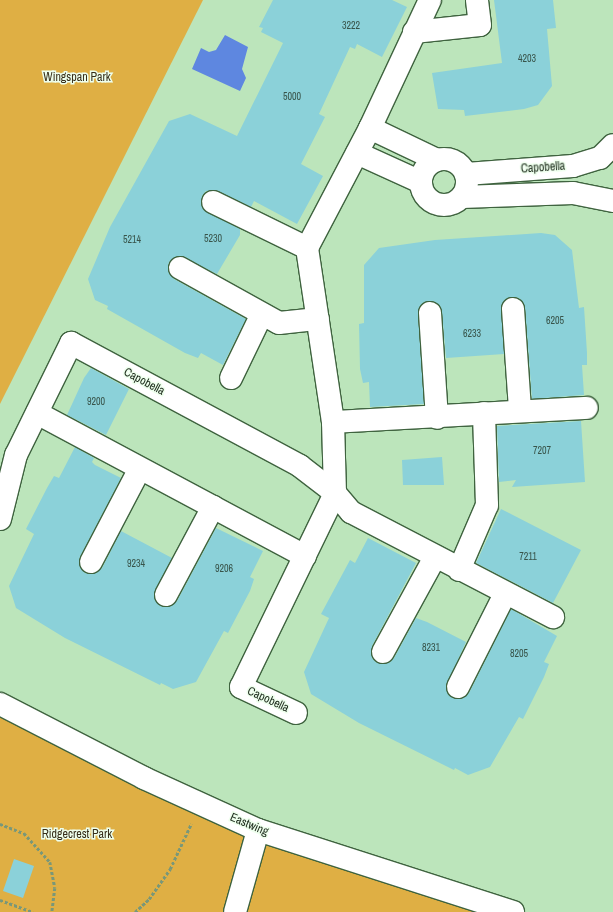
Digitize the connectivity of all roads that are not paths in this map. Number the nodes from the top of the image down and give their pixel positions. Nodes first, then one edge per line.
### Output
1 (477, 0) edge
2 (425, 2) edge
3 (414, 32) junction
4 (370, 128) junction
5 (613, 145) edge
6 (357, 153) junction
7 (437, 160) junction
8 (466, 174) junction
9 (421, 182) junction
10 (462, 197) junction
11 (613, 201) edge
12 (213, 202) dead end
13 (307, 248) junction
14 (180, 268) dead end
15 (513, 309) dead end
16 (430, 313) dead end
17 (262, 314) junction
18 (318, 319) junction
19 (231, 378) dead end
20 (587, 408) dead end
21 (520, 410) junction
22 (37, 413) junction
23 (484, 413) junction
24 (437, 418) junction
25 (333, 422) junction
26 (140, 470) junction
27 (6, 472) edge
28 (335, 493) junction
29 (213, 507) junction
30 (0, 519) edge
31 (305, 556) junction
32 (435, 557) junction
33 (91, 562) dead end
34 (459, 570) junction
35 (505, 594) junction
36 (166, 595) dead end
37 (553, 617) dead end
38 (383, 652) dead end
39 (458, 687) dead end
40 (0, 704) edge
41 (296, 713) dead end
42 (258, 830) junction
43 (235, 912) edge
44 (513, 912) edge

1 - 3 street
2 - 3 street
3 - 4 street
4 - 6 street
4 - 7 street
5 - 8 street, Capobella
6 - 9 street
6 - 13 street
7 - 8 street
7 - 9 street
8 - 10 street
9 - 10 street, Capobella
10 - 11 street, Capobella
12 - 13 street
13 - 18 street, Capobella
14 - 17 street
15 - 21 street
16 - 24 street
17 - 18 street
17 - 19 street
18 - 25 street, Capobella
20 - 21 street
21 - 23 street
22 - 26 street
22 - 27 street, Capobella
22 - 28 street, Capobella
23 - 24 street
23 - 34 street
24 - 25 street
25 - 28 street, Capobella
26 - 29 street
26 - 33 street
27 - 30 street, Capobella
28 - 31 street, Capobella
28 - 32 street, Capobella
29 - 31 street
29 - 36 street
31 - 41 street, Capobella
32 - 34 street, Capobella
32 - 38 street
34 - 35 street, Capobella
35 - 37 street, Capobella
35 - 39 street
40 - 42 street, Eastwing
42 - 43 street
42 - 44 street, Eastwing

